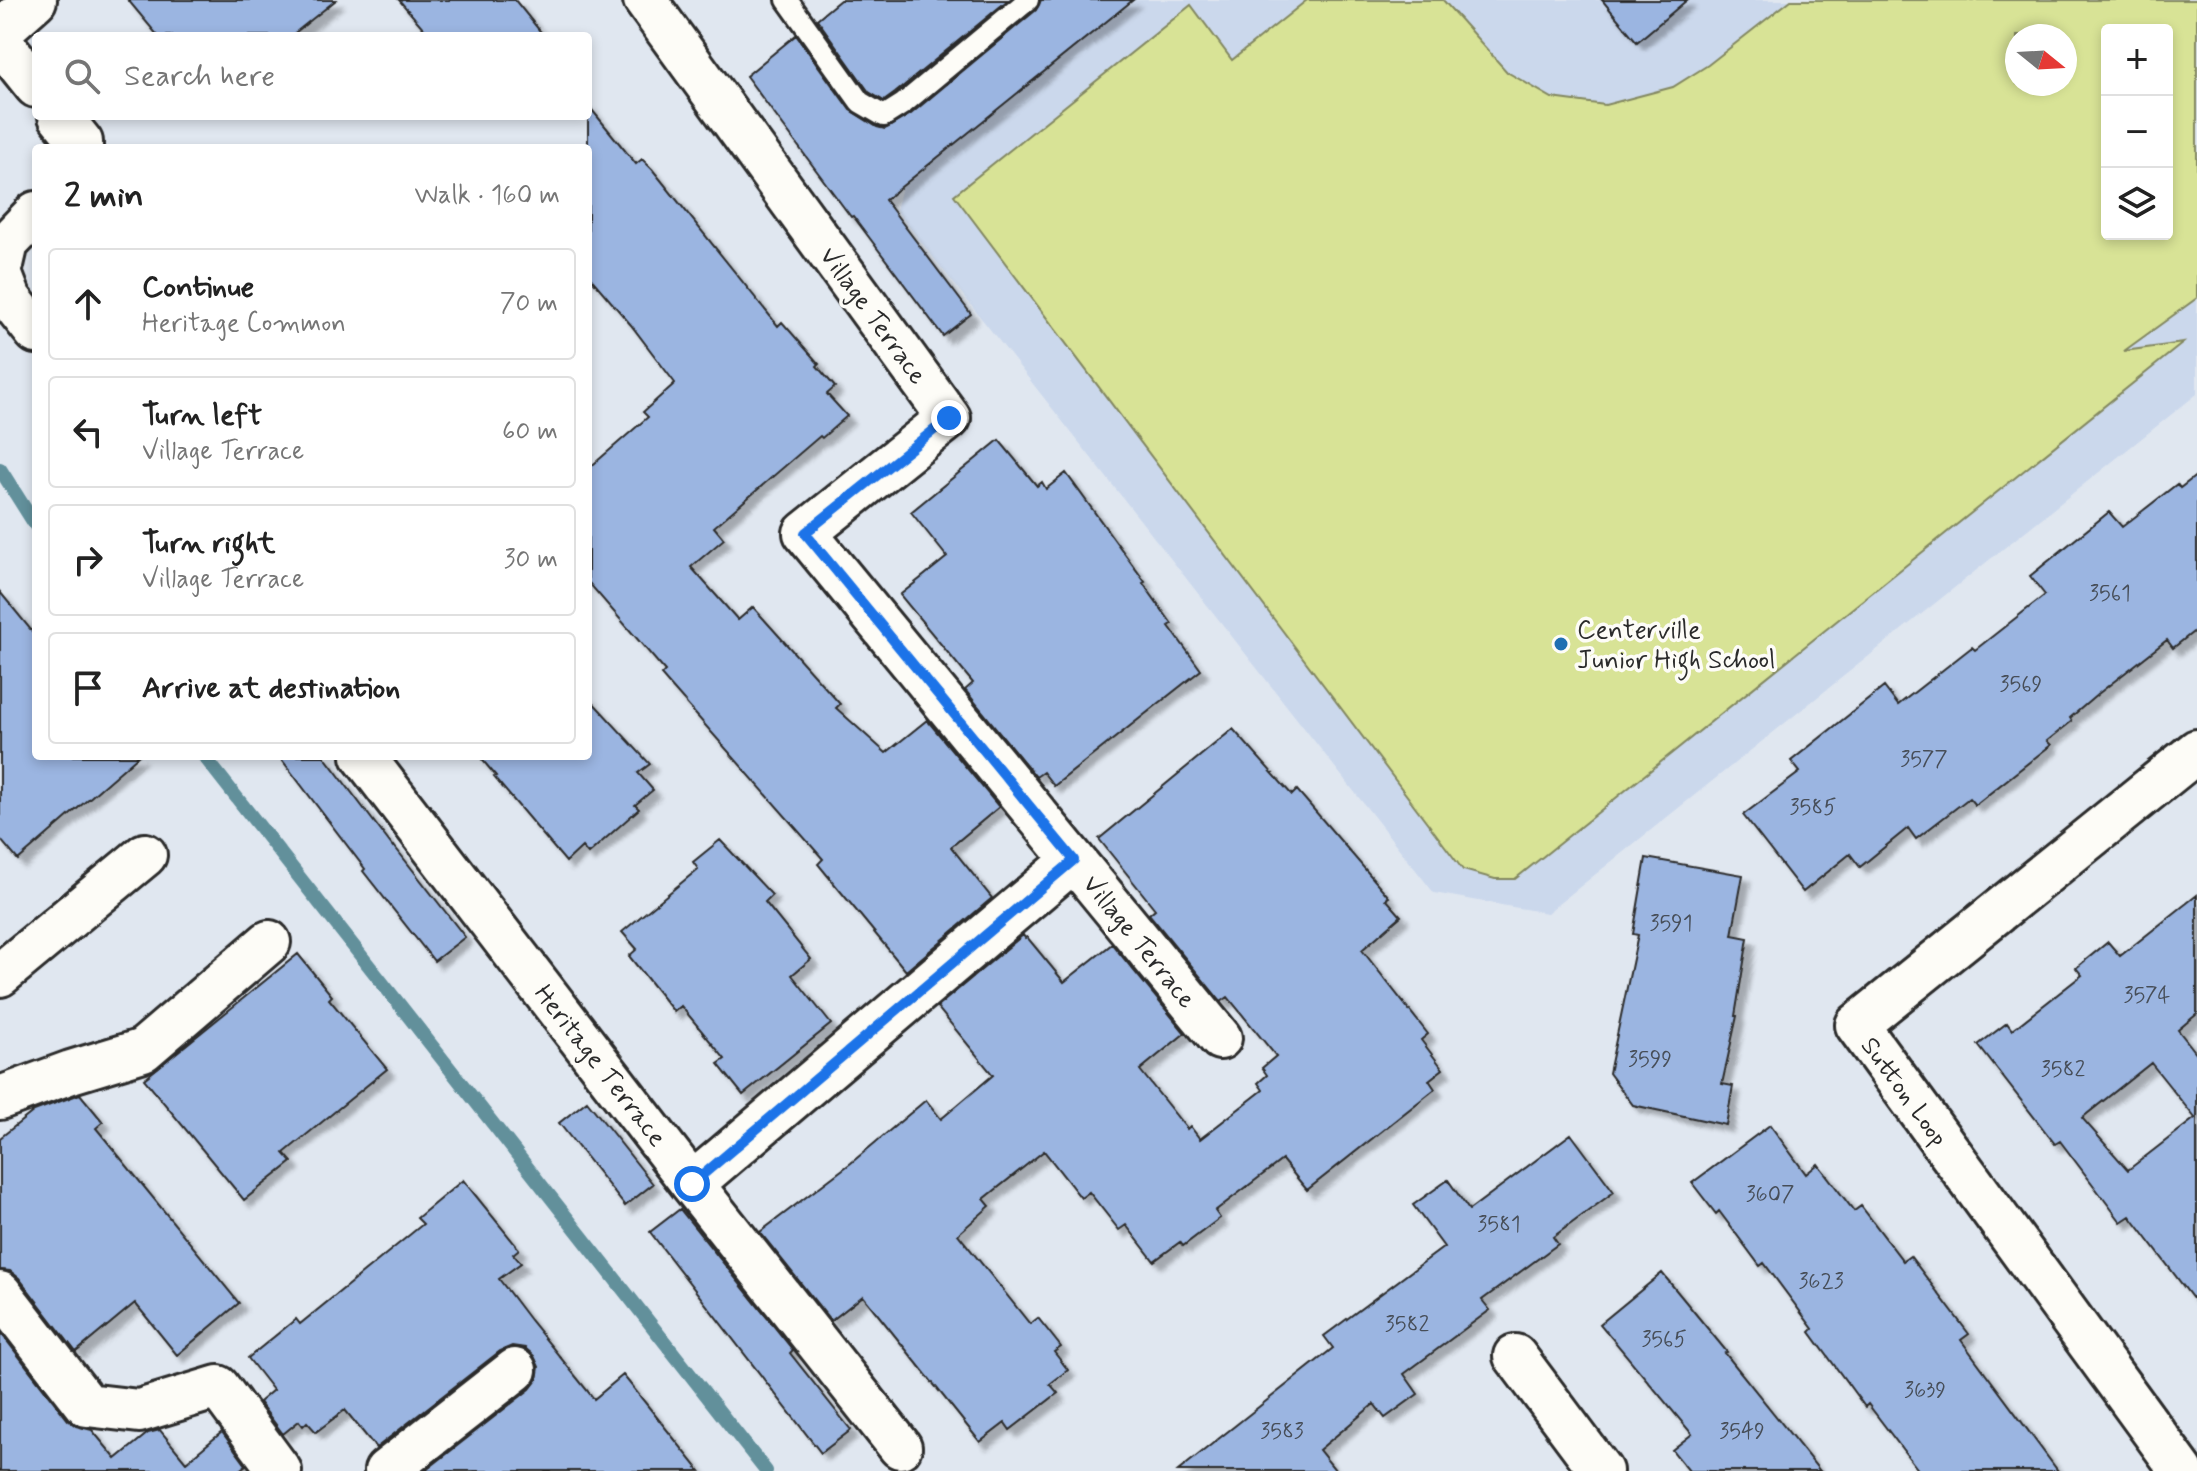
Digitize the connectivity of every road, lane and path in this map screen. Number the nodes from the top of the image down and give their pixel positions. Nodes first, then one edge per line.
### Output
1 (35, 0) edge
2 (645, 0) edge
3 (787, 0) edge
4 (1028, 0) edge
5 (0, 31) edge
6 (0, 41) edge
7 (32, 81) edge
8 (63, 120) edge
9 (81, 144) edge
10 (32, 217) edge
11 (32, 327) edge
12 (2197, 751) edge
13 (366, 760) edge
14 (145, 855) dead end
15 (1074, 860) junction
16 (269, 942) dead end
17 (0, 975) edge
18 (1220, 1038) dead end
19 (0, 1098) edge
20 (692, 1184) junction
21 (0, 1293) edge
22 (1515, 1356) dead end
23 (515, 1370) dead end
24 (900, 1447) dead end
25 (280, 1471) edge
26 (386, 1471) edge
27 (1601, 1471) edge
28 (2182, 1471) edge

1 - 5 street
2 - 15 street, Village Terrace
3 - 4 lane
6 - 7 street
8 - 9 street
10 - 11 street
12 - 28 street, Sutton Loop
13 - 20 street, Heritage Terrace
14 - 17 street
15 - 18 street, Village Terrace
15 - 20 street
16 - 19 street
20 - 24 street, Heritage Terrace
21 - 25 street
22 - 27 street
23 - 26 street

